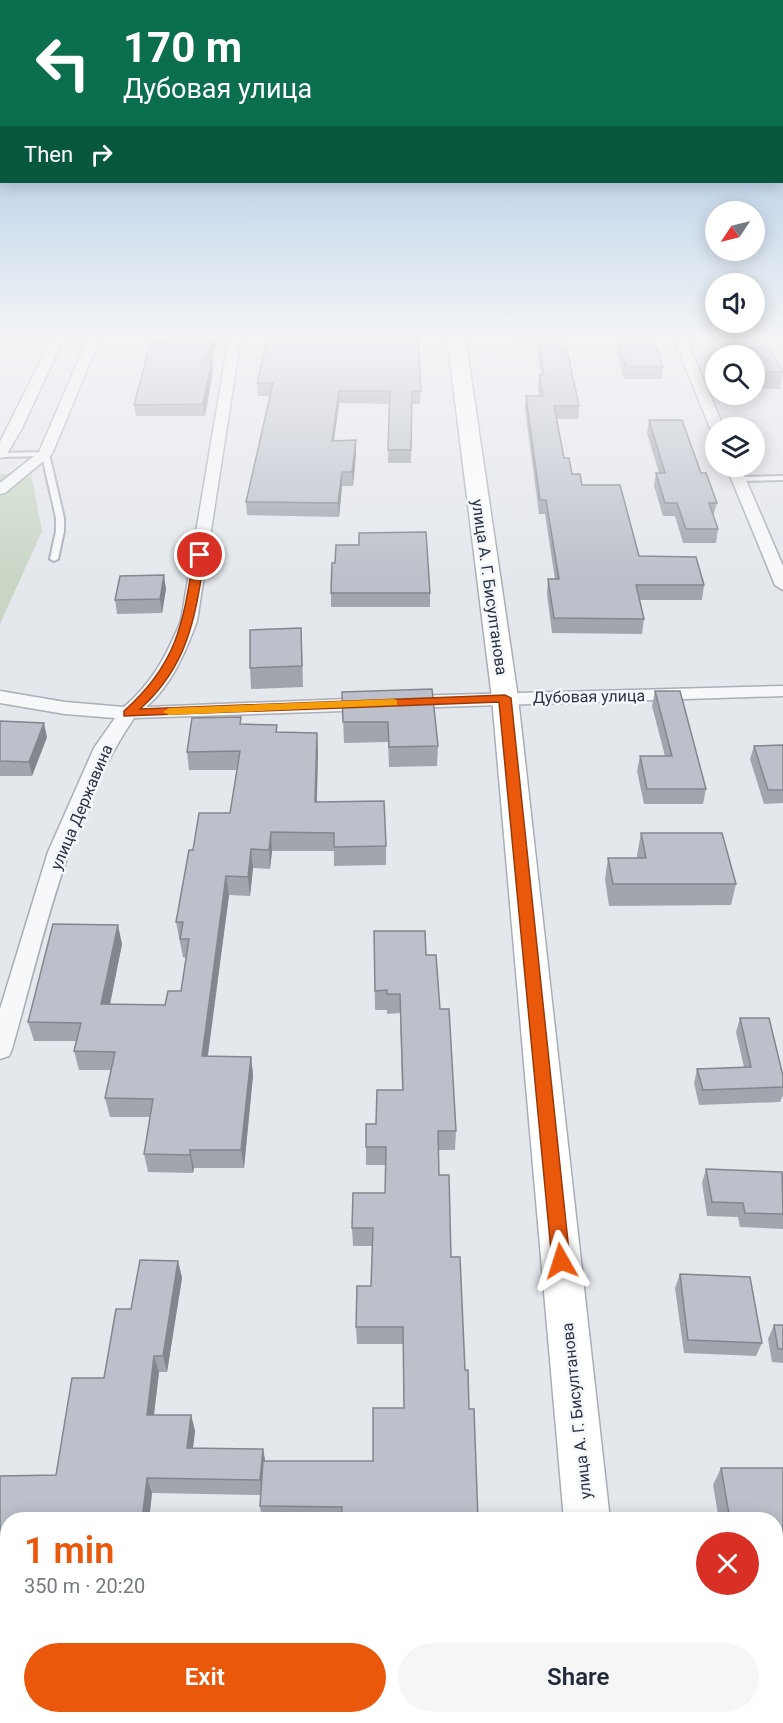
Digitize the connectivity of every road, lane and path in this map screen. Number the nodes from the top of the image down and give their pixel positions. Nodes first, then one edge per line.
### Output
1 (21, 416) edge
2 (61, 416) edge
3 (222, 416) edge
4 (467, 416) edge
5 (0, 454) edge
6 (45, 454) junction
7 (765, 476) edge
8 (738, 477) edge
9 (783, 478) edge
10 (0, 490) edge
11 (54, 560) dead end
12 (783, 585) edge
13 (783, 691) edge
14 (1, 697) edge
15 (505, 698) junction
16 (128, 713) junction
17 (0, 1049) edge
18 (585, 1512) edge

1 - 5 street
2 - 6 street
3 - 16 street, улица Державина
4 - 15 street, улица А. Г. Бисултанова
5 - 6 lane
6 - 10 street
6 - 11 lane
7 - 9 lane
8 - 12 street
13 - 15 street, Дубовая улица
14 - 16 street, Дубовая улица
15 - 16 street, Дубовая улица
15 - 18 street, улица А. Г. Бисултанова
16 - 17 street, улица Державина

